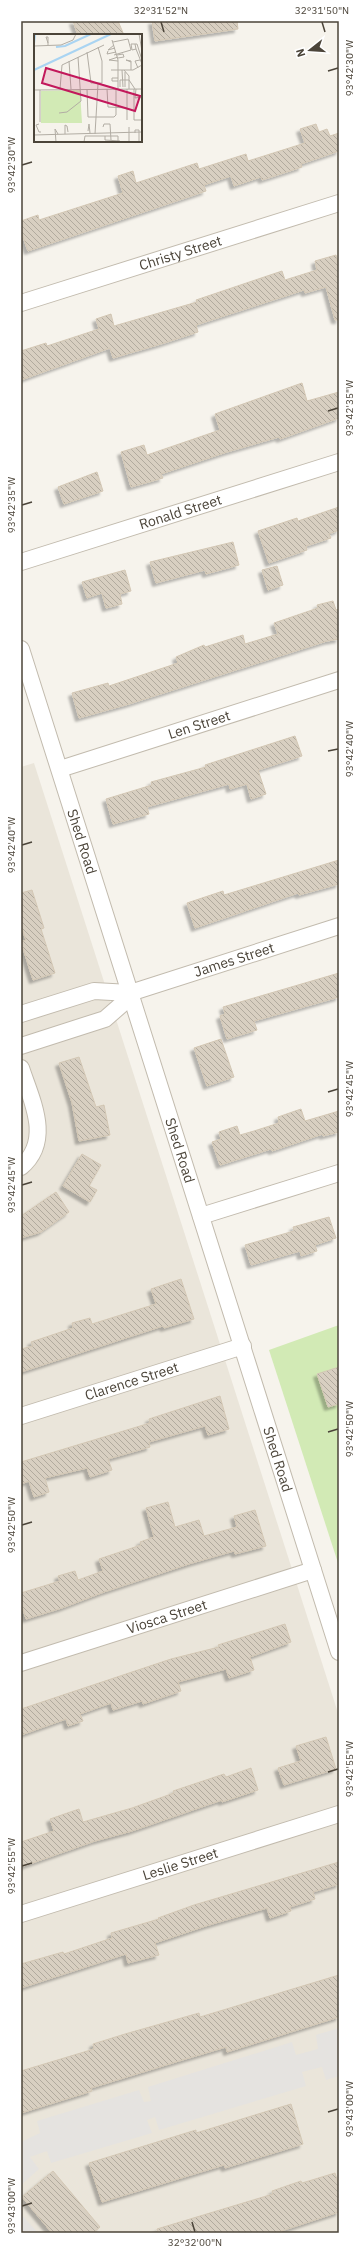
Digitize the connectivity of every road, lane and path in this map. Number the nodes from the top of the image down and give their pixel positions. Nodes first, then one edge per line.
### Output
1 (339, 203) edge
2 (21, 303) edge
3 (339, 462) edge
4 (21, 562) edge
5 (21, 649) edge
6 (339, 680) edge
7 (60, 769) junction
8 (339, 926) edge
9 (130, 993) junction
10 (21, 1014) edge
11 (21, 1046) edge
12 (21, 1068) edge
13 (21, 1167) edge
14 (339, 1173) edge
15 (201, 1216) junction
16 (243, 1346) junction
17 (21, 1416) edge
18 (313, 1570) junction
19 (339, 1652) edge
20 (21, 1663) edge
21 (339, 1814) edge
22 (21, 1914) edge

1 - 2 street, Christy Street
3 - 4 street, Ronald Street
5 - 7 street, Shed Road
6 - 7 street, Len Street
7 - 9 street, Shed Road
8 - 9 street, James Street
9 - 10 street, James Street
9 - 11 street
9 - 15 street, Shed Road
12 - 13 street
14 - 15 street
15 - 16 street, Shed Road
16 - 17 street, Clarence Street
16 - 18 street, Shed Road
18 - 19 street, Shed Road
18 - 20 street, Viosca Street
21 - 22 street, Leslie Street

